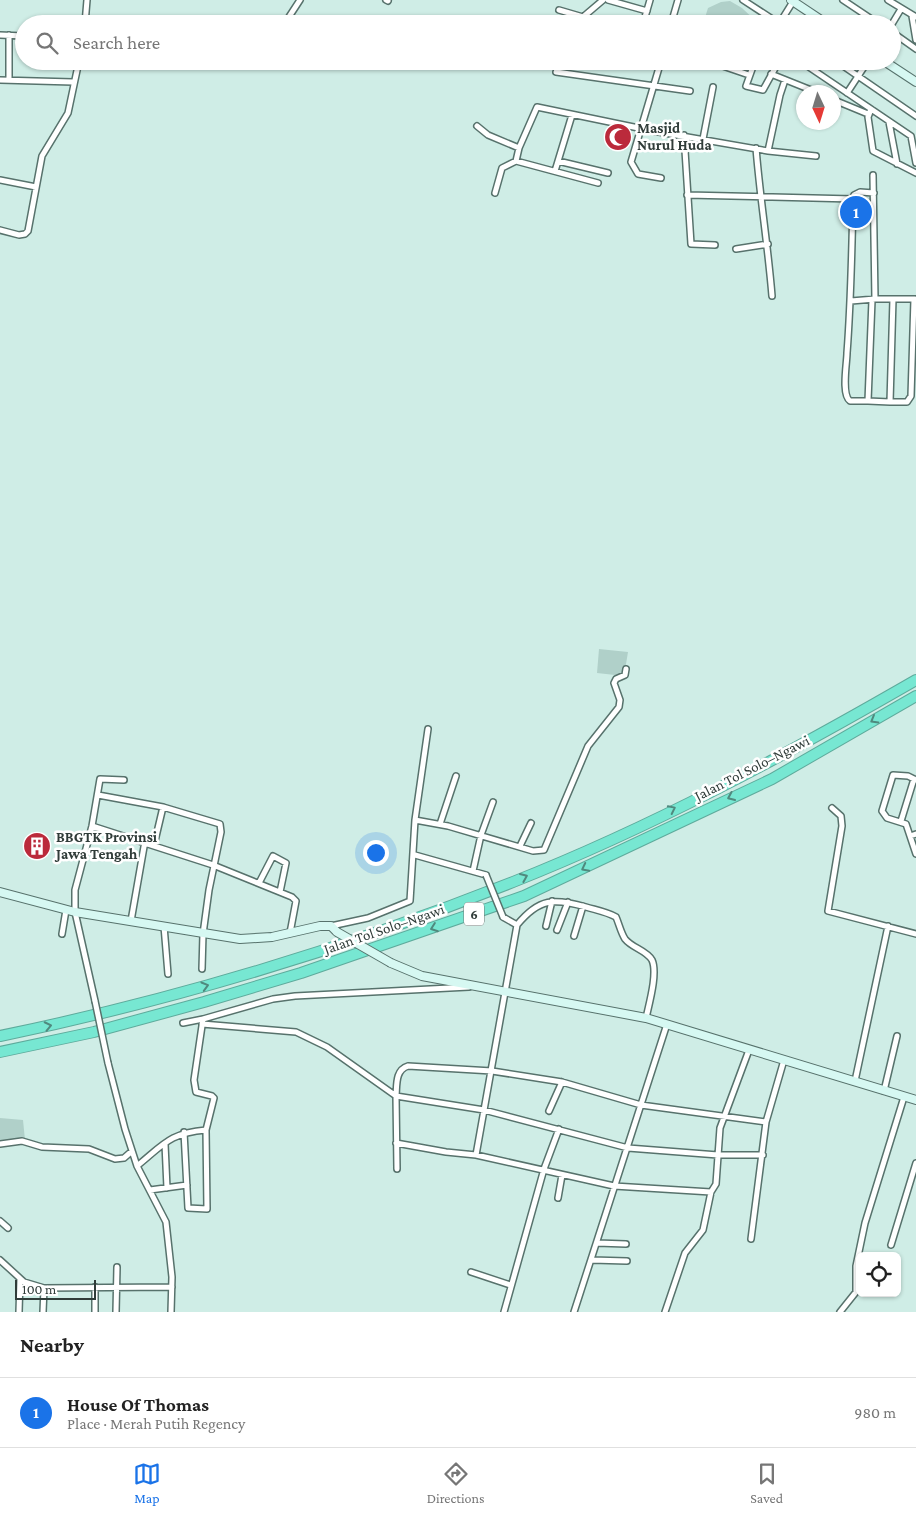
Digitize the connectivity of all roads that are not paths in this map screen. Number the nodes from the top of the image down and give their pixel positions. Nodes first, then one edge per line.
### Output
1 (87, 0) edge
2 (300, 0) edge
3 (603, 0) edge
4 (608, 0) edge
5 (650, 0) edge
6 (678, 0) edge
7 (743, 0) edge
8 (843, 0) edge
9 (888, 0) edge
10 (793, 1) edge
11 (625, 2) edge
12 (902, 9) junction
13 (559, 10) dead end
14 (647, 11) junction
15 (86, 15) edge
16 (290, 15) edge
17 (576, 15) edge
18 (585, 15) edge
19 (646, 15) edge
20 (674, 15) edge
21 (766, 15) edge
22 (785, 15) edge
23 (814, 15) edge
24 (866, 15) edge
25 (898, 15) edge
26 (914, 17) edge
27 (0, 35) edge
28 (9, 35) junction
29 (15, 35) edge
30 (901, 38) edge
31 (916, 40) edge
32 (916, 48) edge
33 (76, 70) edge
34 (659, 70) edge
35 (734, 70) edge
36 (751, 70) edge
37 (773, 70) edge
38 (813, 70) edge
39 (849, 70) edge
40 (862, 70) edge
41 (898, 70) edge
42 (556, 72) dead end
43 (771, 74) junction
44 (749, 75) junction
45 (858, 76) junction
46 (0, 80) edge
47 (8, 80) junction
48 (786, 80) junction
49 (73, 82) junction
50 (916, 82) edge
51 (798, 85) edge
52 (655, 86) junction
53 (713, 87) dead end
54 (690, 91) dead end
55 (847, 93) junction
56 (841, 102) edge
57 (869, 112) junction
58 (572, 115) junction
59 (916, 116) edge
60 (889, 122) junction
61 (477, 126) dead end
62 (641, 129) junction
63 (684, 135) junction
64 (703, 139) junction
65 (519, 148) junction
66 (756, 148) junction
67 (768, 151) junction
68 (816, 156) dead end
69 (516, 161) junction
70 (558, 161) junction
71 (916, 163) edge
72 (897, 164) junction
73 (555, 171) junction
74 (608, 173) dead end
75 (916, 173) edge
76 (873, 175) dead end
77 (661, 178) dead end
78 (0, 180) edge
79 (598, 183) dead end
80 (36, 187) junction
81 (495, 193) dead end
82 (874, 193) junction
83 (687, 195) junction
84 (760, 198) junction
85 (853, 199) junction
86 (0, 230) edge
87 (768, 244) junction
88 (715, 245) dead end
89 (736, 249) dead end
90 (772, 296) dead end
91 (893, 299) junction
92 (915, 299) edge
93 (874, 300) junction
94 (851, 301) junction
95 (868, 401) junction
96 (890, 402) junction
97 (626, 669) dead end
98 (916, 680) edge
99 (916, 696) edge
100 (428, 729) dead end
101 (456, 776) dead end
102 (124, 780) dead end
103 (915, 780) edge
104 (98, 795) junction
105 (493, 802) dead end
106 (162, 808) junction
107 (832, 808) dead end
108 (415, 820) junction
109 (901, 822) junction
110 (531, 823) dead end
111 (440, 824) junction
112 (92, 826) junction
113 (916, 834) edge
114 (481, 836) junction
115 (910, 836) junction
116 (145, 842) junction
117 (154, 845) junction
118 (520, 846) junction
119 (916, 854) edge
120 (415, 855) junction
121 (213, 865) junction
122 (473, 871) junction
123 (259, 883) junction
124 (0, 892) edge
125 (280, 892) junction
126 (552, 901) junction
127 (568, 902) junction
128 (583, 906) junction
129 (66, 910) junction
130 (75, 912) junction
131 (131, 921) junction
132 (517, 925) junction
133 (164, 926) junction
134 (546, 926) dead end
135 (888, 926) junction
136 (334, 929) junction
137 (557, 930) dead end
138 (290, 933) junction
139 (62, 934) dead end
140 (203, 934) junction
141 (916, 934) edge
142 (574, 936) dead end
143 (202, 969) dead end
144 (168, 974) dead end
145 (475, 986) junction
146 (505, 992) junction
147 (646, 1018) junction
148 (202, 1022) junction
149 (183, 1023) dead end
150 (667, 1024) junction
151 (0, 1036) edge
152 (897, 1036) dead end
153 (749, 1050) junction
154 (0, 1052) edge
155 (784, 1060) junction
156 (492, 1071) junction
157 (855, 1081) junction
158 (562, 1082) junction
159 (884, 1090) junction
160 (396, 1096) junction
161 (904, 1097) junction
162 (916, 1100) edge
163 (641, 1105) junction
164 (484, 1110) junction
165 (550, 1111) dead end
166 (724, 1115) junction
167 (766, 1122) junction
168 (558, 1129) junction
169 (206, 1130) junction
170 (184, 1132) junction
171 (396, 1143) junction
172 (0, 1144) edge
173 (165, 1144) junction
174 (628, 1148) junction
175 (132, 1151) junction
176 (476, 1155) junction
177 (718, 1155) junction
178 (763, 1155) junction
179 (916, 1163) edge
180 (137, 1166) junction
181 (396, 1169) dead end
182 (544, 1169) junction
183 (562, 1174) junction
184 (186, 1186) junction
185 (614, 1186) junction
186 (167, 1188) junction
187 (150, 1190) junction
188 (711, 1192) junction
189 (558, 1198) dead end
190 (0, 1221) edge
191 (8, 1228) dead end
192 (751, 1239) dead end
193 (597, 1243) junction
194 (626, 1244) dead end
195 (891, 1245) dead end
196 (592, 1260) junction
197 (627, 1261) dead end
198 (1, 1264) edge
199 (117, 1267) dead end
200 (471, 1272) dead end
201 (20, 1280) junction
202 (510, 1285) junction
203 (95, 1287) junction
204 (116, 1287) junction
205 (44, 1288) junction
206 (172, 1288) junction
207 (19, 1312) edge
208 (43, 1312) edge
209 (95, 1312) edge
210 (116, 1312) edge
211 (171, 1312) edge
212 (504, 1312) edge
213 (574, 1312) edge
214 (665, 1312) edge
215 (840, 1312) edge

1 - 15 street
2 - 16 street
3 - 18 street
4 - 11 street
5 - 14 street
6 - 20 street
7 - 21 street
8 - 24 street
9 - 12 street
10 - 22 street
10 - 23 street
11 - 14 street
12 - 25 street
12 - 26 street
13 - 17 street
14 - 19 street
26 - 31 street
27 - 28 street
28 - 29 street
28 - 47 street
30 - 32 street
33 - 49 street
34 - 52 street
35 - 44 street
36 - 44 street
37 - 43 street
38 - 55 street
39 - 45 street
40 - 45 street
41 - 50 street
42 - 52 street
43 - 44 street
43 - 48 street
45 - 55 street
45 - 59 street
46 - 47 street
47 - 49 street
48 - 51 street
48 - 67 street
49 - 80 street
52 - 54 street
52 - 62 street
53 - 64 street
55 - 57 street
56 - 57 street
57 - 60 street
57 - 72 street
58 - 62 street
58 - 65 street
58 - 70 street
60 - 71 street
60 - 72 street
61 - 65 street
62 - 63 street
62 - 77 street
63 - 64 street
63 - 83 street
64 - 66 street
65 - 69 street
66 - 67 street
66 - 84 street
67 - 68 street
69 - 73 street
69 - 81 street
70 - 73 street
70 - 74 street
72 - 75 street
73 - 79 street
76 - 82 street
78 - 80 street
80 - 86 street
82 - 85 street
82 - 93 street
83 - 84 street
83 - 88 street
84 - 85 street
84 - 87 street
85 - 94 street
87 - 89 street
87 - 90 street
91 - 92 street
91 - 93 street
91 - 96 street
92 - 96 street
93 - 94 street
93 - 95 street
94 - 95 street
95 - 96 street
97 - 118 street
151 -> 98 highway, Jalan Tol Solo–Ngawi / 6
99 -> 154 highway, Jalan Tol Solo–Ngawi / 6
100 - 108 street
101 - 111 street
102 - 104 street
103 - 109 street
103 - 109 street
104 - 106 street
104 - 112 street
105 - 114 street
106 - 117 street
106 - 121 street
107 - 135 street
108 - 111 street
108 - 120 street
109 - 115 street
110 - 118 street
111 - 114 street
112 - 116 street
112 - 130 street
113 - 115 street
114 - 118 street
114 - 122 street
115 - 119 street
116 - 117 street
116 - 131 street
117 - 121 street
120 - 122 street
120 - 136 street
121 - 123 street
121 - 140 street
122 - 132 street, bridge
123 - 125 street
123 - 125 street
124 - 129 street
125 - 138 street
126 - 127 street
126 - 132 street
126 - 134 street
127 - 128 street
127 - 137 street
128 - 142 street
128 - 147 street
129 - 130 street
129 - 139 street
130 - 131 street
130 - 175 street, bridge
131 - 133 street
132 - 146 street
133 - 140 street
133 - 144 street
135 - 141 street
135 - 157 street
136 - 138 street
136 - 145 street, bridge
138 - 140 street
140 - 143 street
145 - 146 street
145 - 148 street
146 - 147 street
146 - 156 street
147 - 150 street
148 - 149 street
148 - 160 street
148 - 169 street
150 - 153 street
150 - 163 street
152 - 159 street
153 - 155 street
153 - 166 street
155 - 157 street
155 - 167 street
156 - 158 street
156 - 160 street
156 - 164 street
157 - 159 street
158 - 163 street
158 - 165 street
159 - 161 street
160 - 164 street
160 - 171 street
161 - 162 street
161 - 215 street
163 - 166 street
163 - 174 street
164 - 168 street
164 - 176 street
166 - 167 street
166 - 177 street
167 - 178 street
168 - 174 street
168 - 182 street
169 - 170 street
169 - 184 street
170 - 173 street
170 - 184 street
171 - 176 street
171 - 181 street
172 - 175 street
173 - 180 street
173 - 186 street
174 - 177 street
174 - 185 street
175 - 180 street
176 - 182 street
177 - 178 street
177 - 188 street
178 - 192 street
179 - 195 street
180 - 187 street
182 - 183 street
182 - 202 street
183 - 185 street
183 - 189 street
184 - 186 street
185 - 188 street
185 - 193 street
186 - 187 street
187 - 206 street
188 - 214 street
190 - 191 street
193 - 194 street
193 - 196 street
196 - 197 street
196 - 213 street
198 - 201 street
199 - 204 street
200 - 202 street
201 - 205 street
201 - 207 street
202 - 212 street
203 - 204 street
203 - 205 street
203 - 209 street
204 - 206 street
204 - 210 street
205 - 208 street
206 - 211 street

